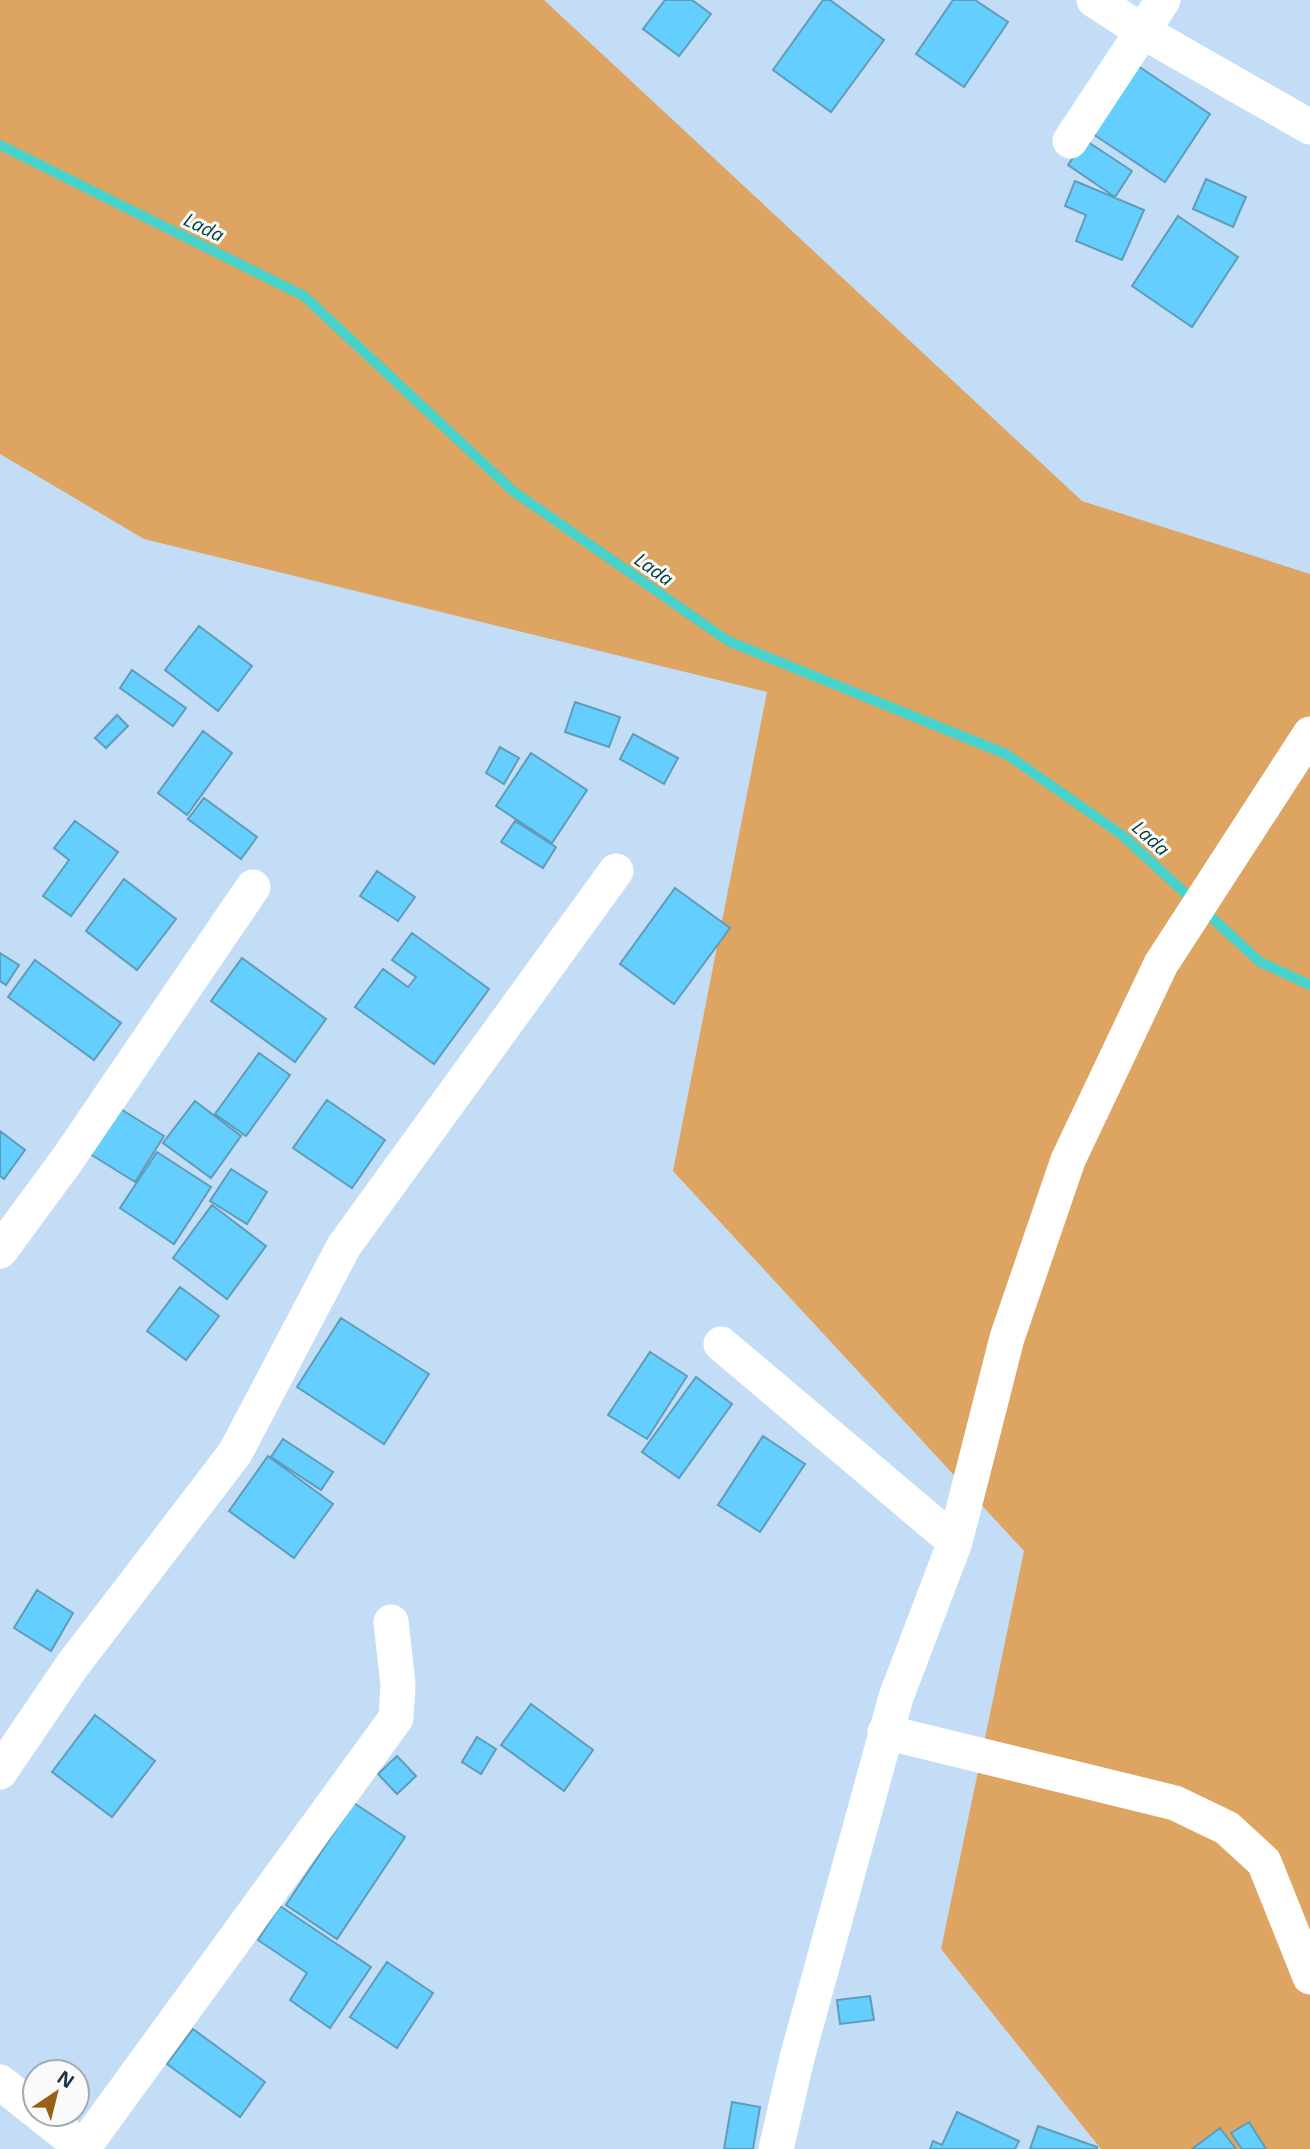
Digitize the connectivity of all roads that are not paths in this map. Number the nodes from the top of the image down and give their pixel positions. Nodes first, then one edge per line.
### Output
1 (1094, 0) edge
2 (1163, 0) edge
3 (1142, 31) junction
4 (1310, 127) edge
5 (1070, 141) dead end
6 (1310, 734) edge
7 (616, 871) dead end
8 (253, 887) dead end
9 (0, 1251) edge
10 (721, 1344) dead end
11 (955, 1542) junction
12 (391, 1622) dead end
13 (886, 1732) junction
14 (0, 1772) edge
15 (1310, 1977) edge
16 (0, 2082) edge
17 (21, 2099) edge
18 (57, 2128) edge
19 (83, 2149) edge
20 (776, 2149) edge

1 - 3 street
2 - 3 street
3 - 4 street
3 - 5 street
6 - 11 street
7 - 14 street
8 - 9 street
10 - 11 street
11 - 13 street
12 - 19 street
13 - 15 street
13 - 20 street
16 - 17 street
18 - 19 street

